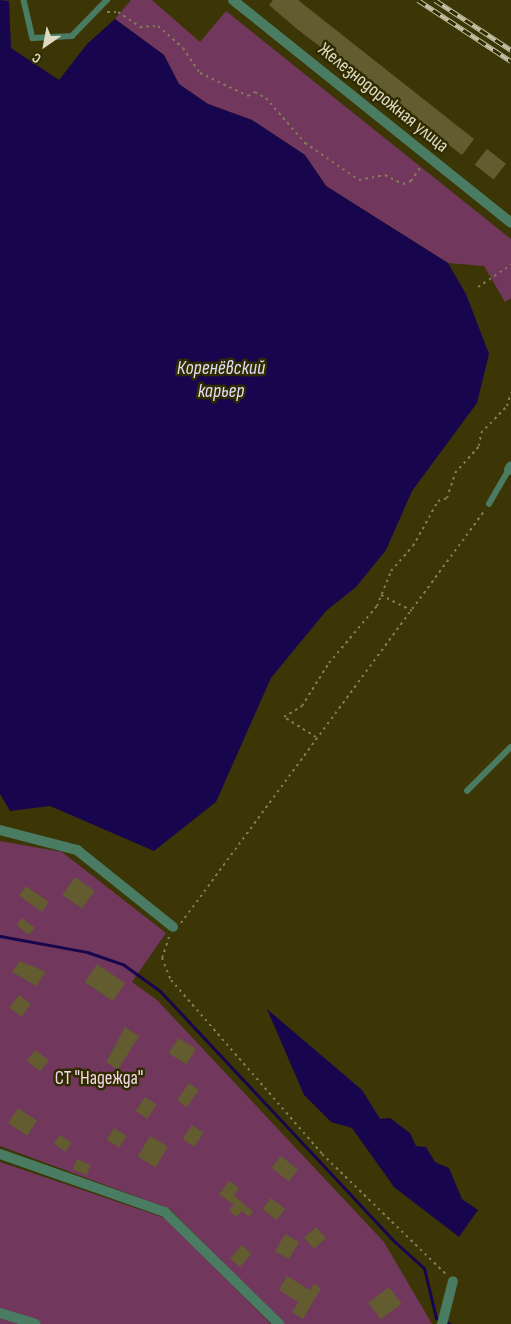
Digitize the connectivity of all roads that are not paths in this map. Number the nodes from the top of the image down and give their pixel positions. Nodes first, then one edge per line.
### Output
1 (24, 0) edge
2 (107, 0) edge
3 (233, 0) edge
4 (511, 224) edge
5 (510, 469) edge
6 (489, 504) road end
7 (511, 747) edge
8 (468, 791) dead end
9 (0, 830) edge
10 (173, 927) road end
11 (0, 1154) edge
12 (453, 1281) road end
13 (0, 1313) edge
14 (36, 1324) edge
15 (279, 1324) edge
16 (442, 1324) edge

1 - 2 lane
3 - 4 street, Железнодорожная улица
5 - 6 lane
7 - 8 lane
9 - 10 street
11 - 15 street
12 - 16 street
13 - 14 street

